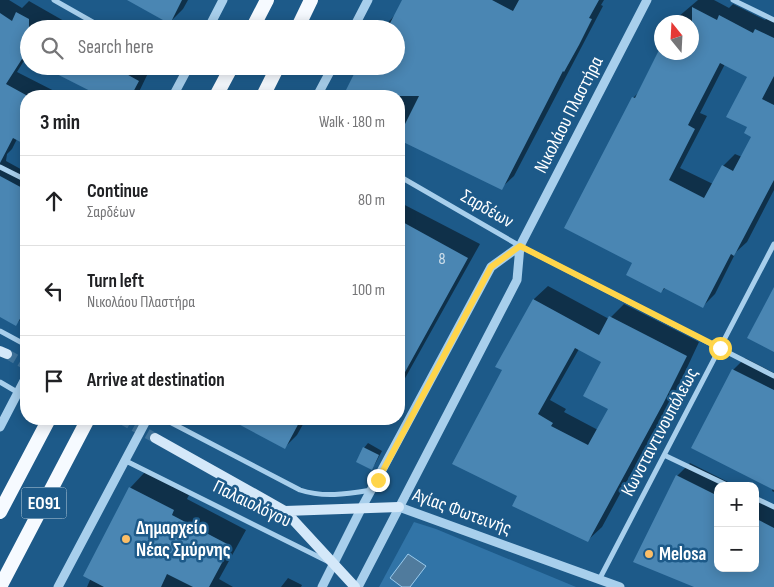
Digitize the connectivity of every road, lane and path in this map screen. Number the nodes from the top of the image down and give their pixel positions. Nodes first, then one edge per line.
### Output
1 (54, 0) edge
2 (223, 0) edge
3 (266, 0) edge
4 (311, 0) edge
5 (368, 0) edge
6 (647, 0) edge
7 (733, 0) edge
8 (89, 20) edge
9 (213, 20) edge
10 (256, 20) edge
11 (301, 20) edge
12 (358, 20) edge
13 (774, 20) edge
14 (184, 75) edge
15 (227, 75) edge
16 (274, 75) edge
17 (328, 75) edge
18 (176, 90) edge
19 (219, 90) edge
20 (266, 90) edge
21 (320, 90) edge
22 (0, 167) edge
23 (20, 177) edge
24 (405, 179) edge
25 (774, 244) edge
26 (520, 246) junction
27 (0, 331) edge
28 (20, 342) edge
29 (720, 348) junction
30 (774, 376) edge
31 (0, 382) edge
32 (20, 388) edge
33 (18, 392) junction
34 (46, 425) edge
35 (85, 425) edge
36 (144, 425) edge
37 (175, 425) edge
38 (0, 427) edge
39 (155, 438) tunnel mouth
40 (664, 455) junction
41 (126, 461) junction
42 (721, 482) edge
43 (372, 490) junction
44 (759, 500) edge
45 (774, 507) edge
46 (399, 508) junction
47 (362, 509) junction
48 (285, 511) junction
49 (0, 512) edge
50 (334, 564) junction
51 (599, 580) junction
52 (0, 587) edge
53 (58, 587) edge
54 (322, 587) edge
55 (357, 587) edge
56 (620, 587) edge

1 - 8 street
2 - 9 street
3 - 10 highway
4 - 11 highway
5 - 12 street
6 - 26 street, Νικολάου Πλαστήρα
7 - 13 street
14 - 18 street
15 - 19 highway
16 - 20 highway
17 - 21 street
22 - 23 street
24 - 26 street, Σαρδέων
25 - 29 street, Κωνσταντινουπόλεως
26 - 29 street, Σαρδέων
26 - 43 street, Νικολάου Πλαστήρα
26 - 46 street, Νικολάου Πλαστήρα
27 - 28 street
29 - 30 street, Σαρδέων
29 - 40 street, Κωνσταντινουπόλεως
31 - 33 street
32 - 33 street
33 - 38 street
34 - 49 highway, ΕΟ91
35 - 52 highway, ΕΟ91
36 - 41 street
37 - 43 street
39 - 48 main road
40 - 42 street
40 - 51 street, Κωνσταντινουπόλεως
41 - 50 street, Παλαιολόγου
41 - 53 street
43 - 47 street, Νικολάου Πλαστήρα
44 - 45 street
46 - 47 main road, Αγίας Φωτεινής
46 - 51 street, Αγίας Φωτεινής
46 - 55 street, Νικολάου Πλαστήρα
47 - 48 main road, Αγίας Φωτεινής
47 - 50 street, Νικολάου Πλαστήρα
48 - 50 main road
50 - 54 street, Νικολάου Πλαστήρα
50 - 55 main road, Παλαιολόγου
51 - 56 street, Αγίας Φωτεινής

